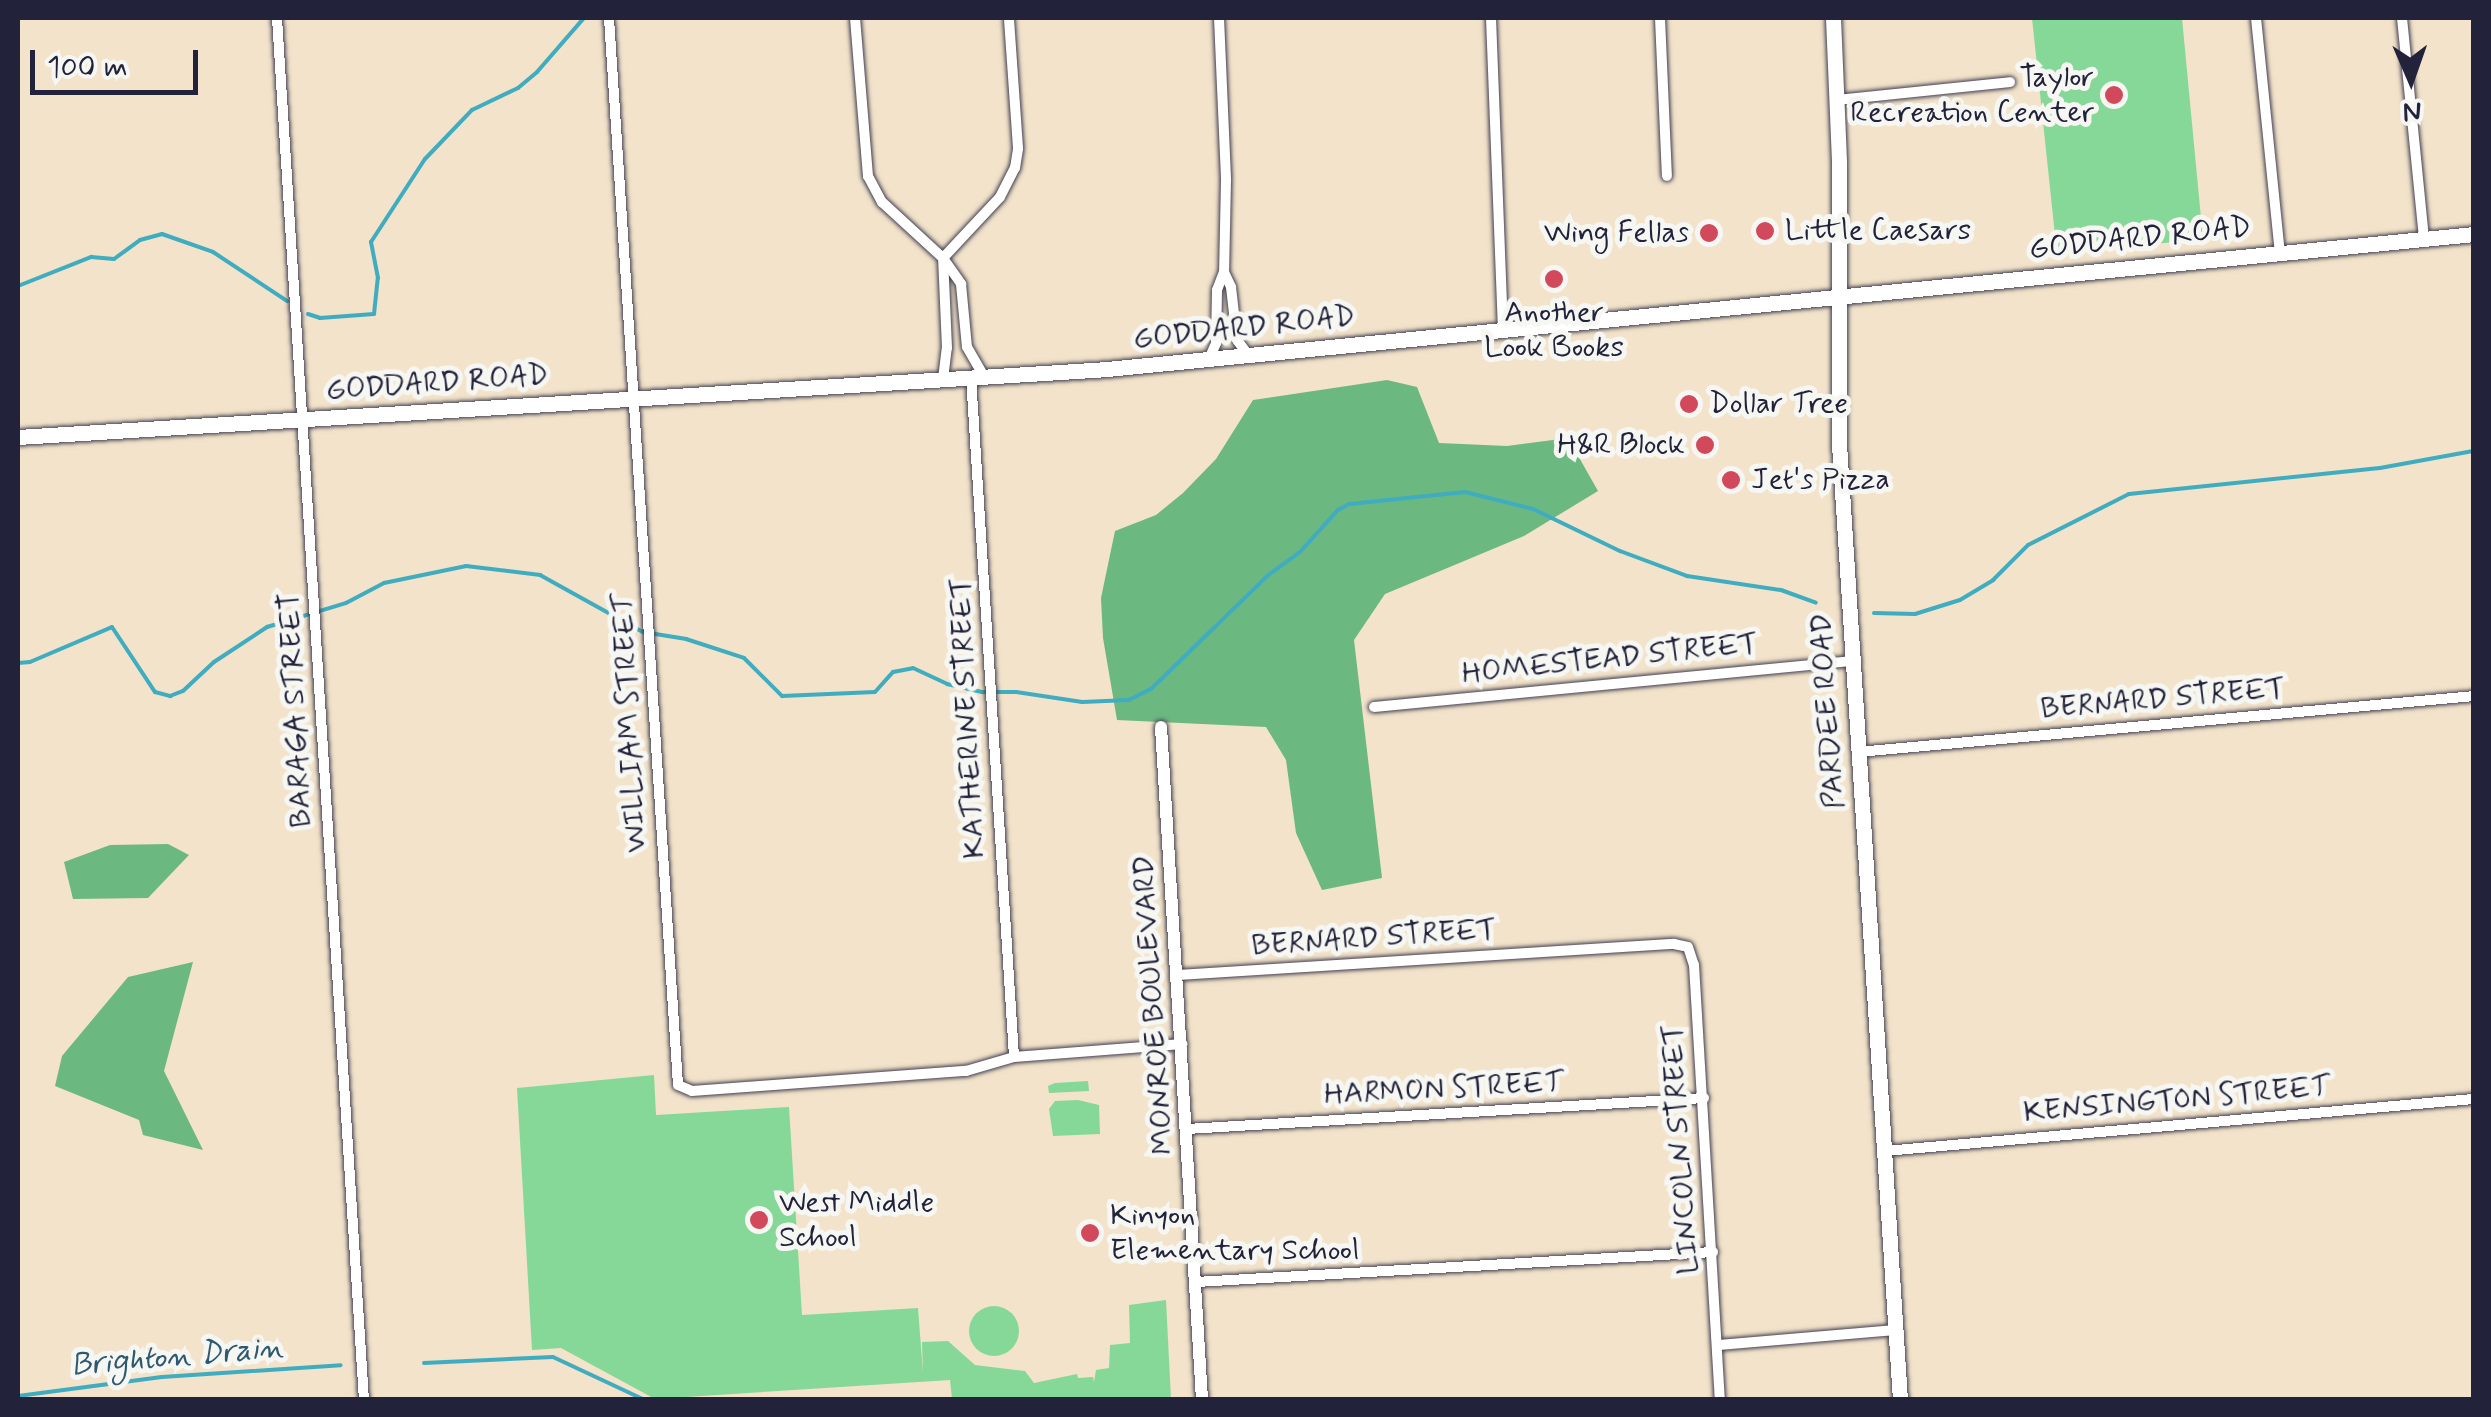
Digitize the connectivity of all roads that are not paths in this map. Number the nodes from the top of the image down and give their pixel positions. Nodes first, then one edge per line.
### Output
1 (277, 18) edge
2 (610, 18) edge
3 (855, 18) edge
4 (1009, 18) edge
5 (1218, 18) edge
6 (1491, 18) edge
7 (1660, 18) edge
8 (1833, 18) edge
9 (2256, 18) edge
10 (2402, 18) edge
11 (2010, 82) dead end
12 (1837, 100) junction
13 (1667, 176) dead end
14 (2474, 234) edge
15 (2424, 238) junction
16 (2280, 253) junction
17 (943, 258) junction
18 (1224, 272) junction
19 (1840, 296) junction
20 (1502, 330) junction
21 (1250, 356) junction
22 (1208, 359) junction
23 (978, 377) junction
24 (943, 379) junction
25 (637, 398) junction
26 (301, 419) junction
27 (18, 437) edge
28 (1851, 661) junction
29 (2474, 696) edge
30 (1374, 707) dead end
31 (1161, 727) dead end
32 (1858, 752) junction
33 (1692, 951) joint
34 (1178, 976) junction
35 (1182, 1044) junction
36 (1014, 1057) junction
37 (1704, 1098) junction
38 (2474, 1099) edge
39 (1187, 1129) junction
40 (1885, 1152) junction
41 (1712, 1252) junction
42 (1196, 1282) junction
43 (1896, 1330) junction
44 (1718, 1345) junction
45 (364, 1400) edge
46 (1202, 1400) edge
47 (1720, 1400) edge
48 (1900, 1400) edge

1 - 26 street, BARAGA STREET
2 - 25 street, WILLIAM STREET
3 - 17 street
4 - 17 street
5 - 18 street
6 - 20 street
7 - 13 street
8 - 12 main road, PARDEE ROAD
9 - 16 street
10 - 15 street
11 - 12 street
12 - 19 main road, PARDEE ROAD
14 - 15 main road, GODDARD ROAD
15 - 16 main road, GODDARD ROAD
16 - 19 main road, GODDARD ROAD
17 - 23 street, KATHERINE STREET
17 - 24 street
18 - 21 street
18 - 22 street
19 - 20 main road, GODDARD ROAD
19 - 28 main road, PARDEE ROAD
20 - 21 main road, GODDARD ROAD
21 - 22 main road, GODDARD ROAD
22 - 23 main road, GODDARD ROAD
23 - 24 main road, GODDARD ROAD
23 - 36 street, KATHERINE STREET
24 - 25 main road, GODDARD ROAD
25 - 26 main road, GODDARD ROAD
25 - 36 street, WILLIAM STREET
26 - 27 main road, GODDARD ROAD
26 - 45 street, BARAGA STREET
28 - 30 street, HOMESTEAD STREET
28 - 32 main road, PARDEE ROAD
29 - 32 street, BERNARD STREET
31 - 34 street, MONROE BOULEVARD
32 - 40 main road, PARDEE ROAD
33 - 34 street, BERNARD STREET
33 - 37 street, LINCOLN STREET
34 - 35 street, MONROE BOULEVARD
35 - 36 street
35 - 39 street, MONROE BOULEVARD
37 - 39 street, HARMON STREET
37 - 41 street, LINCOLN STREET
38 - 40 street, KENSINGTON STREET
39 - 42 street, MONROE BOULEVARD
40 - 43 main road, PARDEE ROAD
41 - 42 street
41 - 44 street, LINCOLN STREET
42 - 46 street, MONROE BOULEVARD
43 - 44 street
43 - 48 main road, PARDEE ROAD
44 - 47 street, LINCOLN STREET

